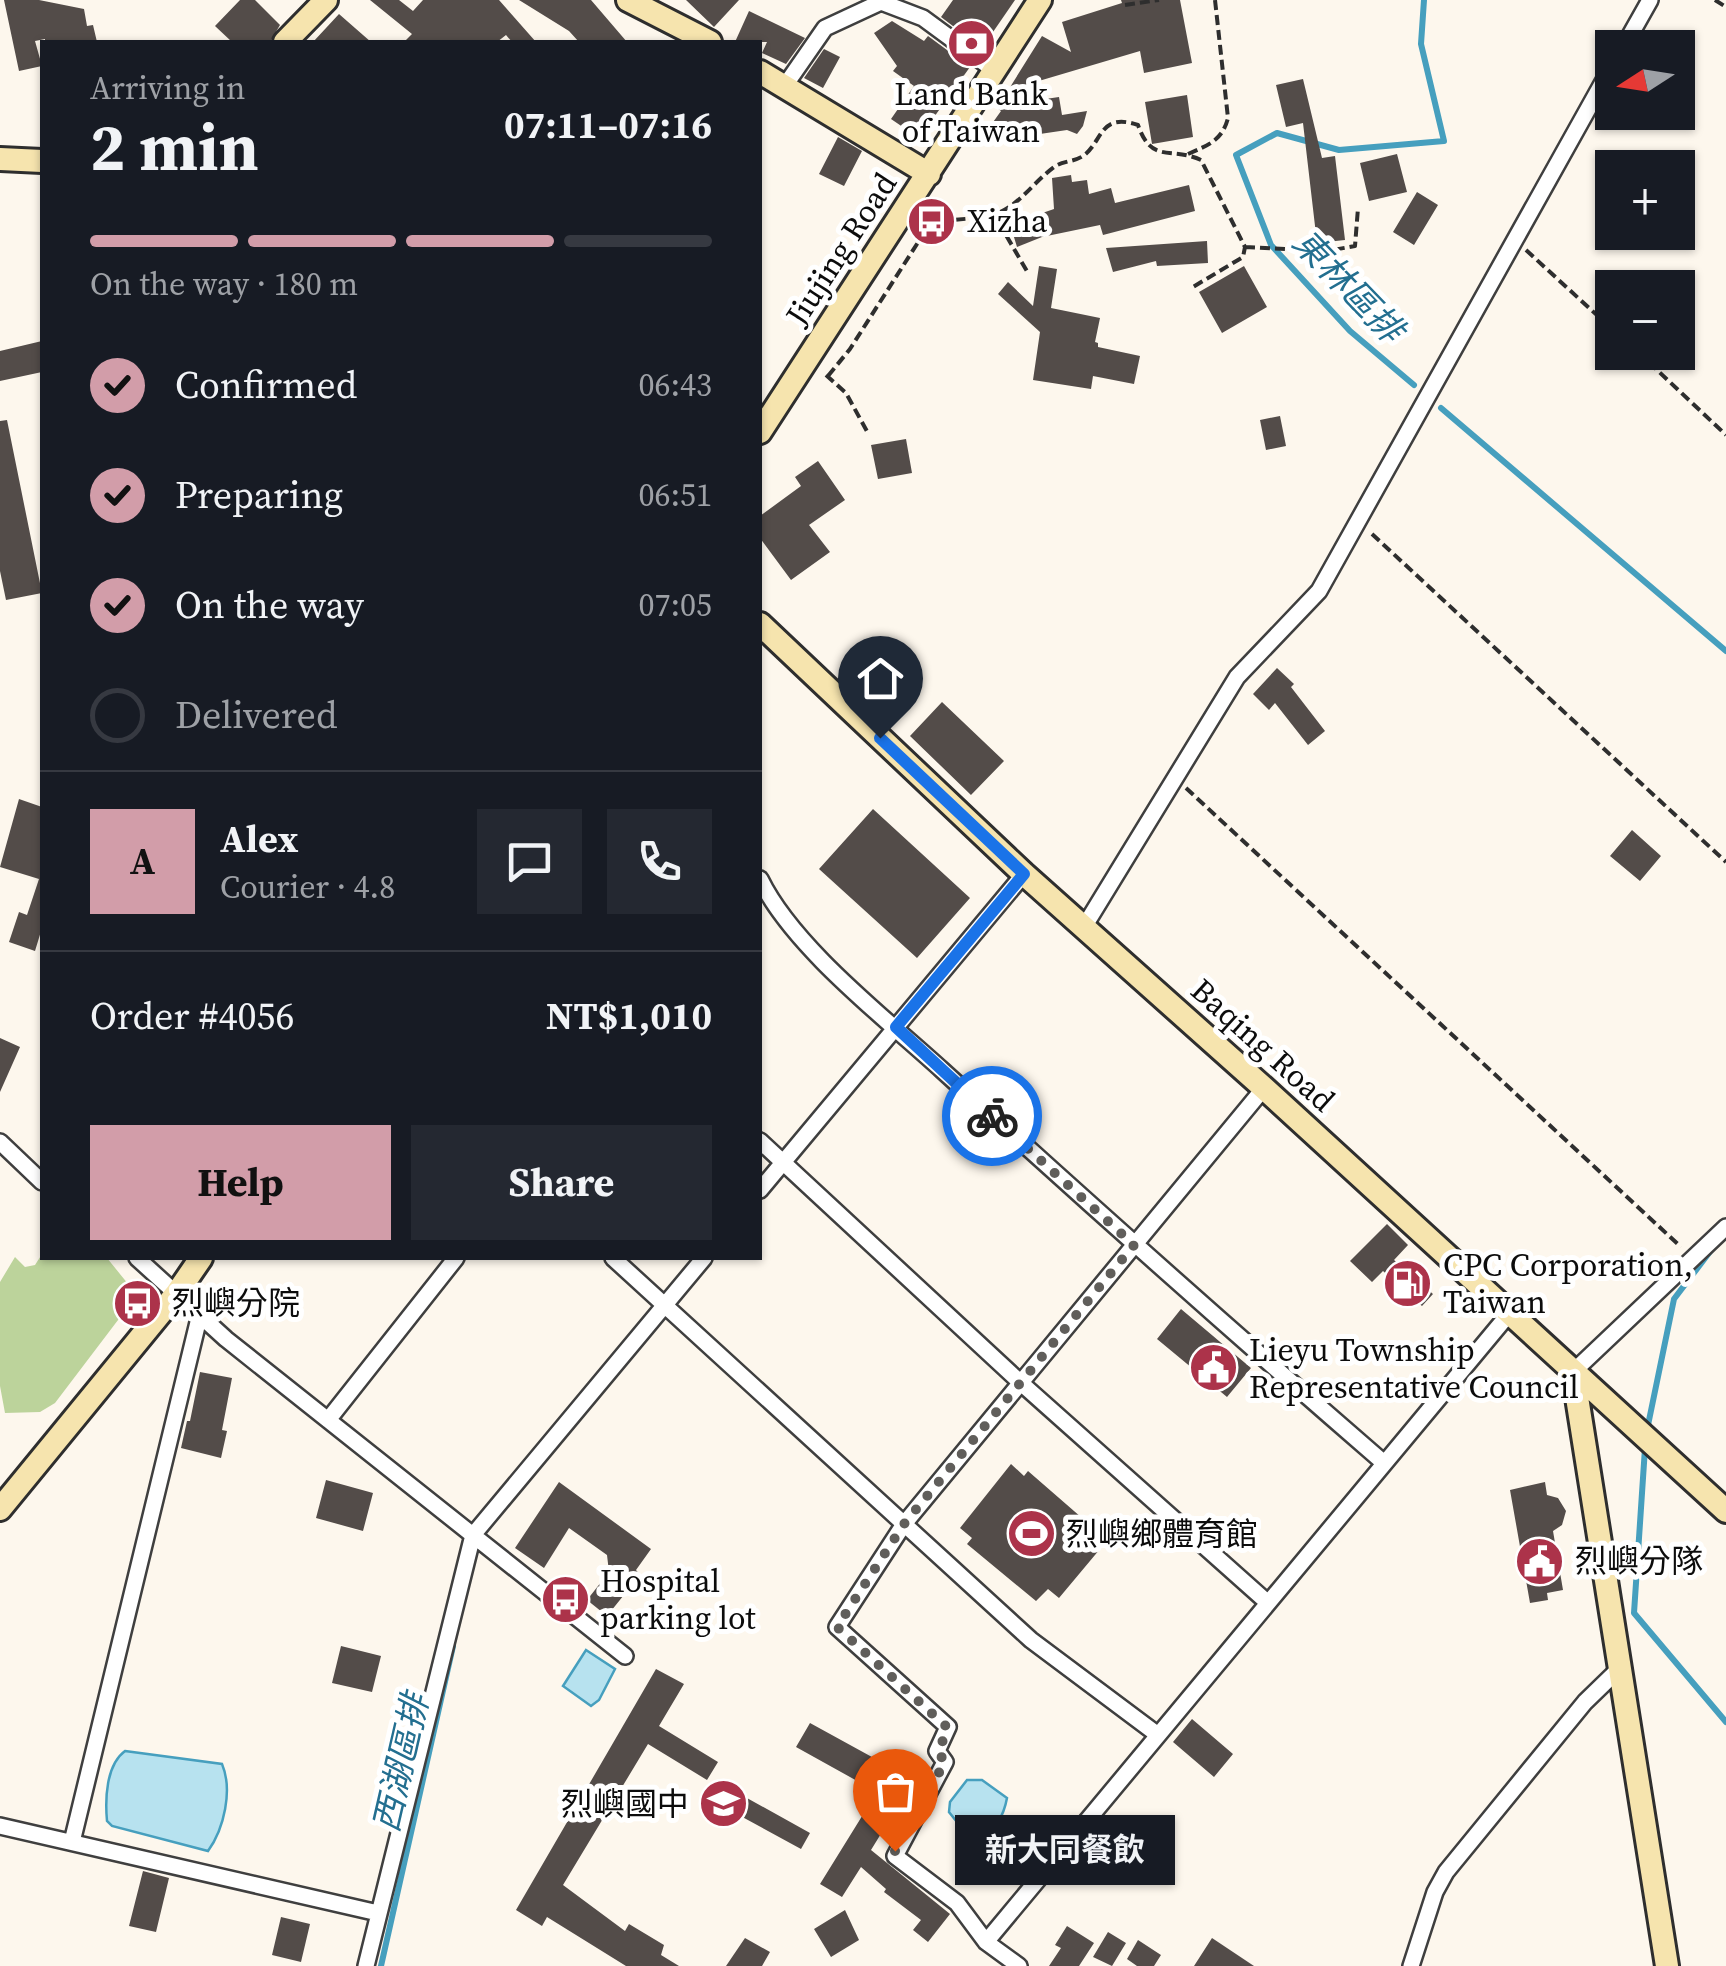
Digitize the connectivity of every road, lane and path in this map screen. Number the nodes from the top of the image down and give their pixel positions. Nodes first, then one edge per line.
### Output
1 (326, 0) edge
2 (628, 0) edge
3 (1040, 0) edge
4 (1160, 0) edge
5 (1215, 0) edge
6 (1650, 0) edge
7 (1715, 0) edge
8 (1124, 5) dead end
9 (1726, 7) edge
10 (1633, 30) edge
11 (694, 38) edge
12 (287, 40) edge
13 (995, 71) junction
14 (762, 73) edge
15 (784, 87) junction
16 (1595, 96) edge
17 (1188, 154) junction
18 (0, 160) edge
19 (40, 160) edge
20 (929, 174) junction
21 (1358, 208) dead end
22 (986, 217) junction
23 (1515, 240) junction
24 (1246, 247) junction
25 (1028, 273) dead end
26 (1193, 287) dead end
27 (1595, 313) edge
28 (807, 360) junction
29 (1657, 370) edge
30 (828, 376) junction
31 (762, 429) edge
32 (869, 435) dead end
33 (1726, 435) edge
34 (1358, 520) junction
35 (762, 626) edge
36 (1175, 778) junction
37 (1726, 862) edge
38 (1024, 874) junction
39 (762, 881) edge
40 (1084, 927) junction
41 (896, 1027) junction
42 (1264, 1088) junction
43 (0, 1142) edge
44 (762, 1143) edge
45 (783, 1162) junction
46 (40, 1180) edge
47 (762, 1188) edge
48 (1726, 1227) edge
49 (1134, 1245) junction
50 (1692, 1257) junction
51 (139, 1260) edge
52 (200, 1260) edge
53 (454, 1260) edge
54 (615, 1260) edge
55 (702, 1260) edge
56 (177, 1293) junction
57 (665, 1304) junction
58 (200, 1314) junction
59 (1508, 1314) junction
60 (1574, 1372) junction
61 (1021, 1383) junction
62 (328, 1420) junction
63 (1384, 1464) junction
64 (0, 1509) edge
65 (1726, 1512) edge
66 (904, 1524) junction
67 (472, 1535) junction
68 (1268, 1603) junction
69 (625, 1656) dead end
70 (1619, 1669) junction
71 (1158, 1735) junction
72 (0, 1826) edge
73 (72, 1842) junction
74 (378, 1912) junction
75 (986, 1942) junction
76 (366, 1966) edge
77 (1019, 1966) edge
78 (1411, 1966) edge
79 (1668, 1966) edge

1 - 12 main road
2 - 11 main road
3 - 13 main road, Jiujing Road
4 - 8 path
5 - 17 path
6 - 10 street
7 - 9 path
13 - 15 street
13 - 20 main road, Jiujing Road
14 - 15 main road
15 - 20 main road
16 - 23 street
17 - 22 path
17 - 24 path
18 - 19 main road
20 - 28 main road, Jiujing Road
21 - 24 path
22 - 25 path
22 - 30 path
23 - 27 path
23 - 34 street
24 - 26 path
28 - 30 path
28 - 31 main road, Jiujing Road
29 - 33 path
30 - 32 path
34 - 36 street
34 - 37 path
35 - 38 main road, Baqing Road
36 - 40 street
36 - 50 path
38 - 40 main road, Baqing Road
38 - 41 street
39 - 41 street
40 - 42 main road, Baqing Road
41 - 45 street
41 - 49 street
42 - 49 street
42 - 59 main road, Baqing Road
43 - 46 street
44 - 45 street
45 - 47 street
45 - 61 street
48 - 50 street
49 - 61 street
49 - 63 street
50 - 60 street
51 - 56 street
52 - 56 main road
53 - 62 street
54 - 57 street
55 - 57 street
56 - 58 street
56 - 64 main road
57 - 66 street
57 - 67 street
58 - 62 street
58 - 73 street
59 - 60 main road, Baqing Road
59 - 63 street
60 - 65 main road, Baqing Road
60 - 70 main road
61 - 66 street
61 - 68 street
62 - 67 street
63 - 68 street
66 - 71 street
66 - 75 street
67 - 69 street
67 - 74 street
68 - 71 street
70 - 78 street
70 - 79 main road
71 - 75 street
72 - 73 street
73 - 74 street
74 - 76 street
75 - 77 street

